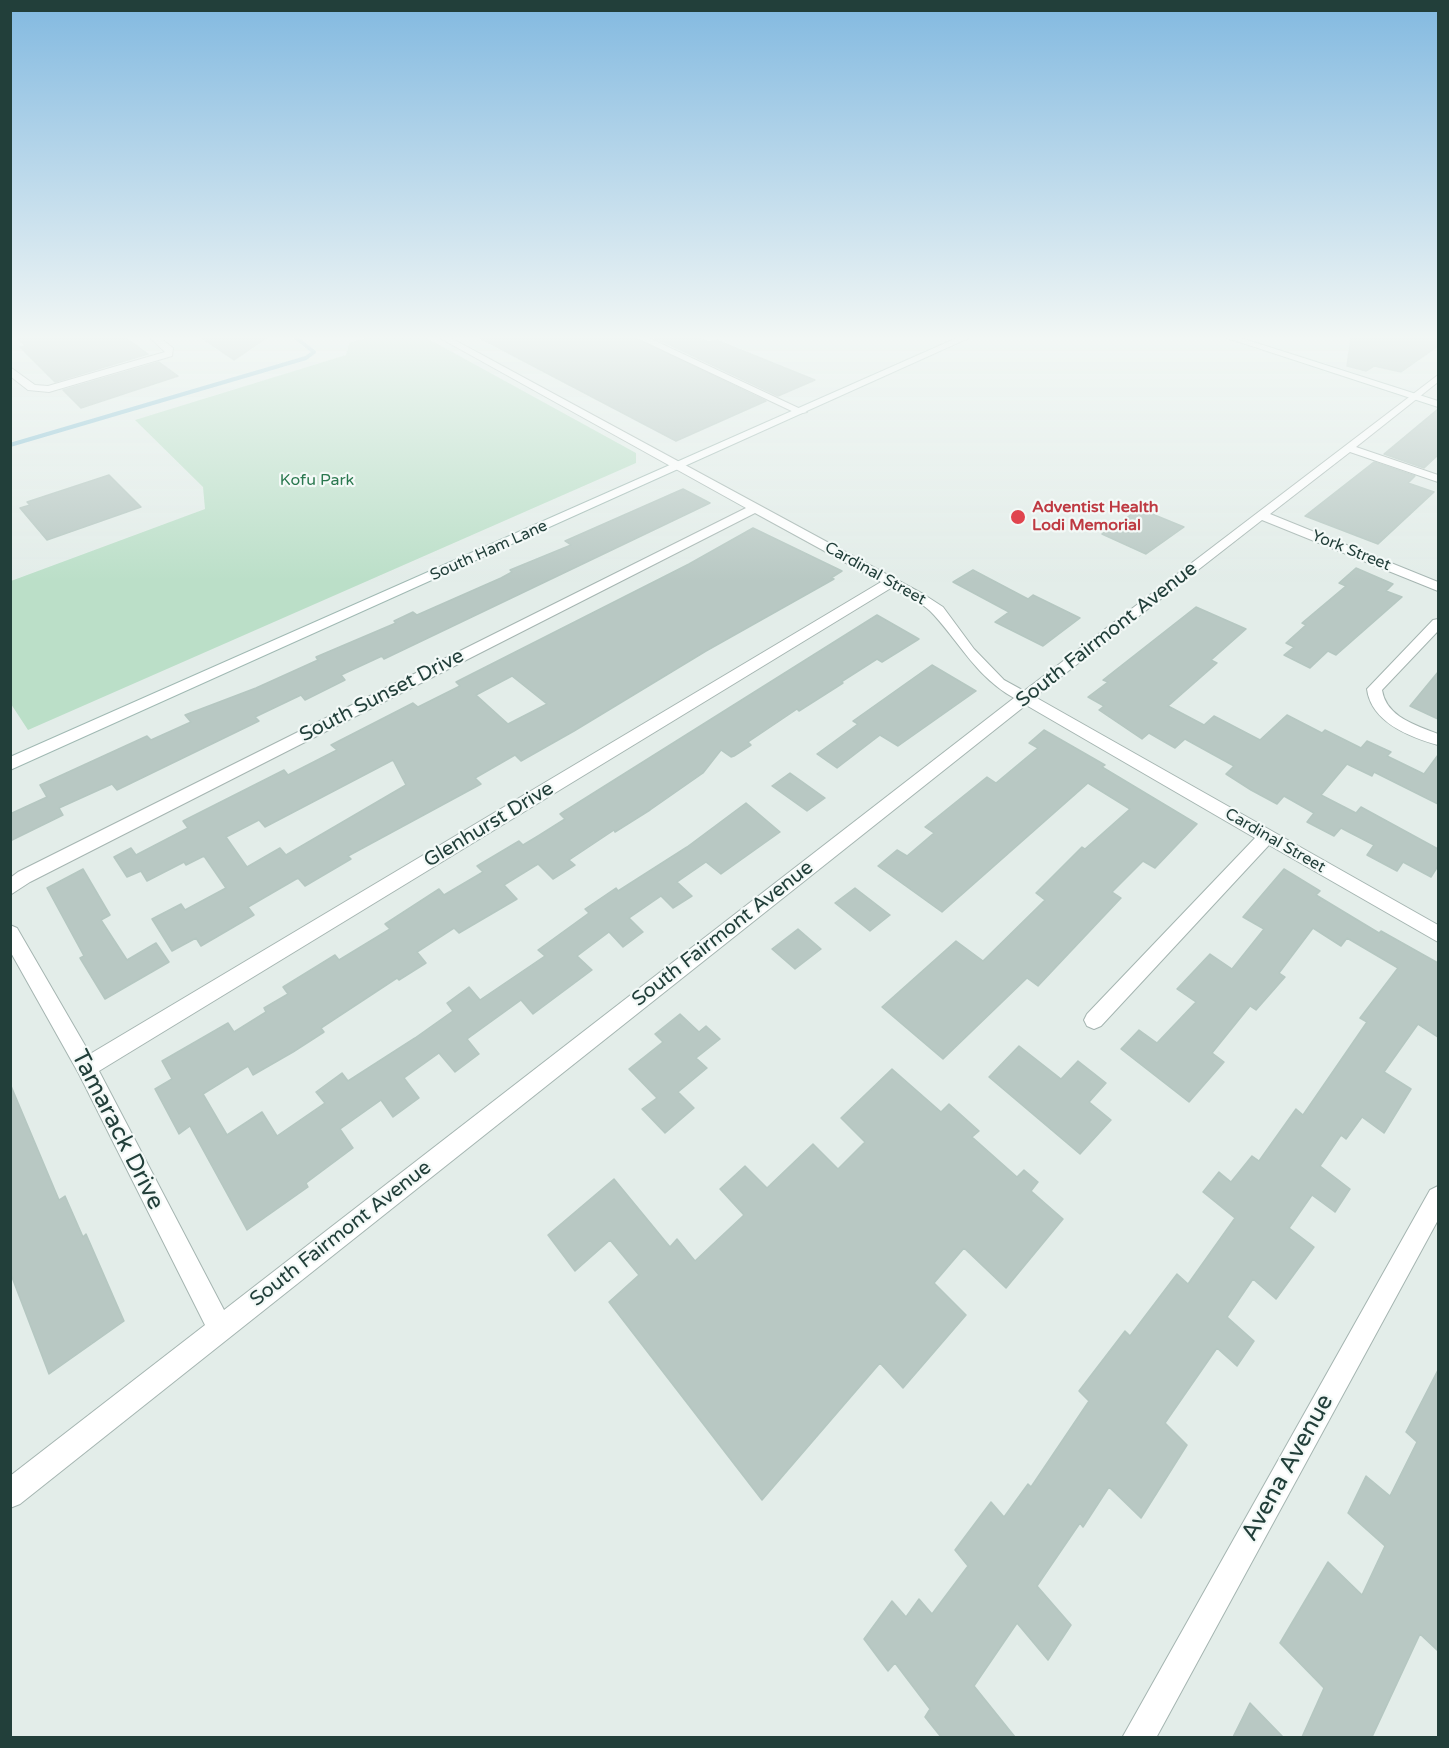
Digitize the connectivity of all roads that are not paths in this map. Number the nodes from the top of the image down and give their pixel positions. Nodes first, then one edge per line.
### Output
1 (590, 419) edge
2 (785, 419) edge
3 (1387, 419) edge
4 (1350, 448) junction
5 (678, 467) junction
6 (1438, 479) edge
7 (755, 508) junction
8 (1263, 516) junction
9 (891, 582) junction
10 (1438, 587) edge
11 (1438, 623) edge
12 (1024, 699) junction
13 (1438, 740) edge
14 (10, 764) edge
15 (1266, 836) junction
16 (10, 888) edge
17 (10, 933) edge
18 (1438, 934) edge
19 (1094, 1020) dead end
20 (86, 1067) junction
21 (1438, 1198) edge
22 (220, 1329) junction
23 (10, 1494) edge
24 (1138, 1737) edge

1 - 5 street, Cardinal Street
2 - 5 street, South Ham Lane
3 - 4 street, South Fairmont Avenue
4 - 6 street
4 - 8 street, South Fairmont Avenue
5 - 7 street, Cardinal Street
5 - 14 street, South Ham Lane
7 - 9 street, Cardinal Street
7 - 16 street, South Sunset Drive
8 - 10 street, York Street
8 - 12 street, South Fairmont Avenue
9 - 12 street, Cardinal Street
9 - 20 street, Glenhurst Drive
11 - 13 street
12 - 15 street, Cardinal Street
12 - 22 street, South Fairmont Avenue
15 - 18 street, Cardinal Street
15 - 19 street
17 - 20 street, Tamarack Drive
20 - 22 street, Tamarack Drive
21 - 24 street, Avena Avenue
22 - 23 street, South Fairmont Avenue

